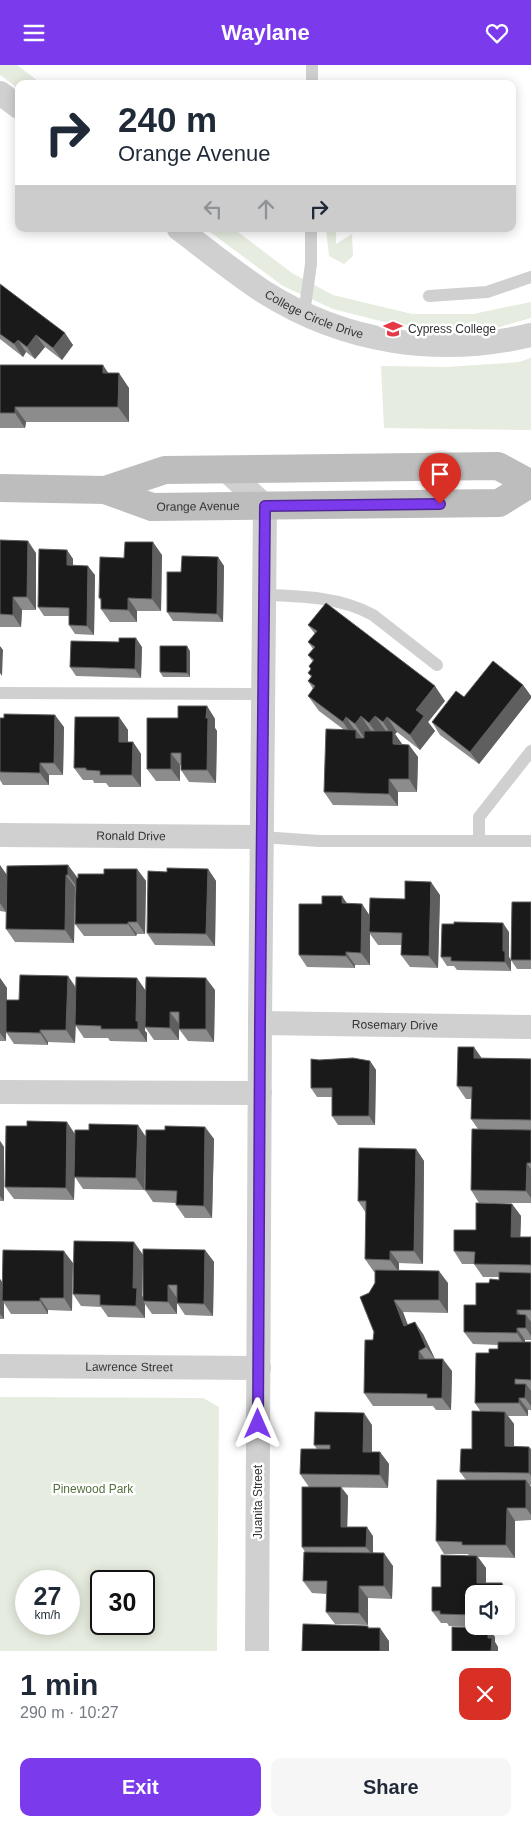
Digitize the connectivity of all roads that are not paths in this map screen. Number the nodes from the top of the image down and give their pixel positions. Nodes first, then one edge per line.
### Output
1 (312, 65) edge
2 (312, 80) edge
3 (0, 93) edge
4 (15, 104) edge
5 (183, 232) edge
6 (311, 232) edge
7 (531, 277) edge
8 (429, 296) dead end
9 (304, 314) junction
10 (531, 335) edge
11 (226, 470) junction
12 (530, 484) edge
13 (0, 488) edge
14 (104, 490) junction
15 (265, 506) junction
16 (265, 595) junction
17 (437, 665) dead end
18 (0, 693) edge
19 (264, 694) junction
20 (531, 751) edge
21 (0, 835) edge
22 (262, 837) junction
23 (479, 841) junction
24 (531, 841) edge
25 (260, 1023) junction
26 (531, 1027) edge
27 (0, 1092) edge
28 (260, 1093) junction
29 (0, 1366) edge
30 (259, 1368) junction
31 (257, 1651) edge

1 - 2 lane
3 - 4 street
5 - 9 street, College Circle Drive
6 - 9 lane
7 - 8 lane
9 - 10 street, College Circle Drive
11 - 12 main road, Orange Avenue
11 - 14 main road, Orange Avenue
11 - 15 street
12 - 15 main road, Orange Avenue
13 - 14 main road, Orange Avenue
14 - 15 main road, Orange Avenue
15 - 16 street, Juanita Street
16 - 17 lane
16 - 19 street, Juanita Street
18 - 19 lane
19 - 22 street, Juanita Street
20 - 23 lane
21 - 22 street, Ronald Drive
22 - 23 lane
22 - 25 street, Juanita Street
23 - 24 lane
25 - 26 street, Rosemary Drive
25 - 28 street, Juanita Street
27 - 28 street
28 - 30 street, Juanita Street
29 - 30 street, Lawrence Street
30 - 31 street, Juanita Street

